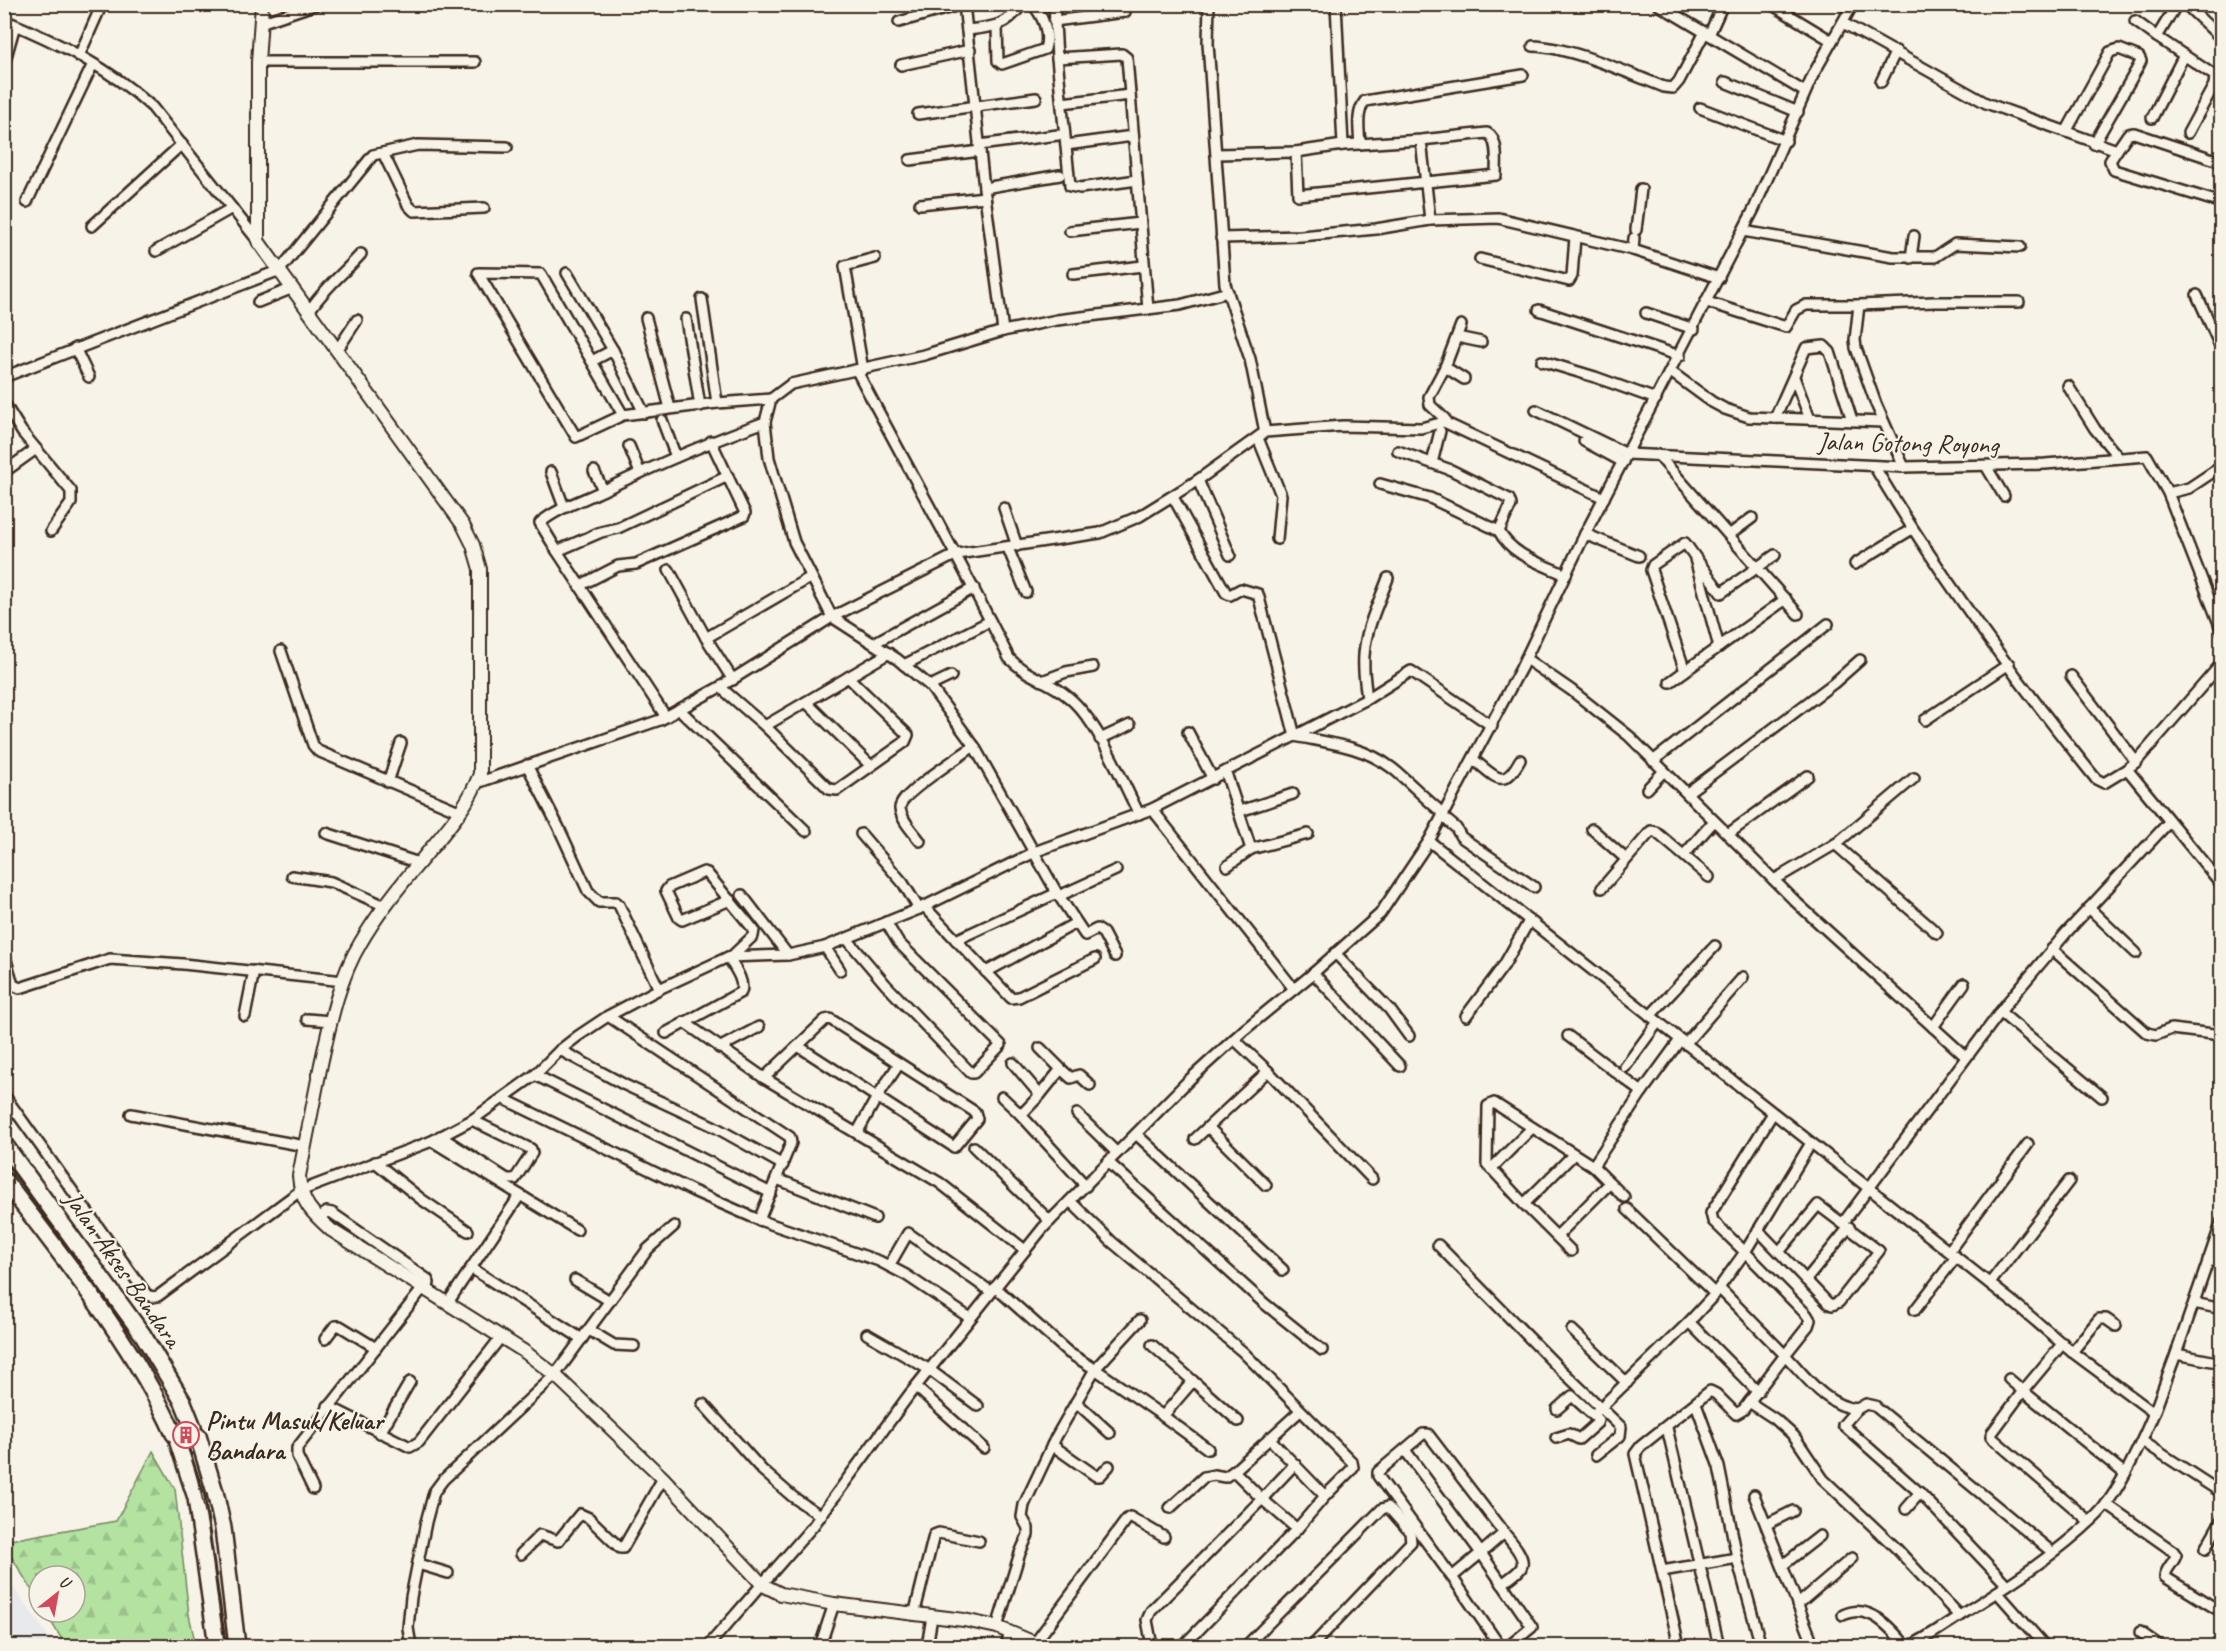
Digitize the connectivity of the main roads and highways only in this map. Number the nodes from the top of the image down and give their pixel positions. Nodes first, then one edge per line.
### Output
1 (4, 1144) edge
2 (4, 1179) edge
3 (217, 1647) edge
4 (237, 1647) edge

1 - 4 highway, Jalan Akses Bandara
2 - 3 highway, Jalan Akses Bandara

